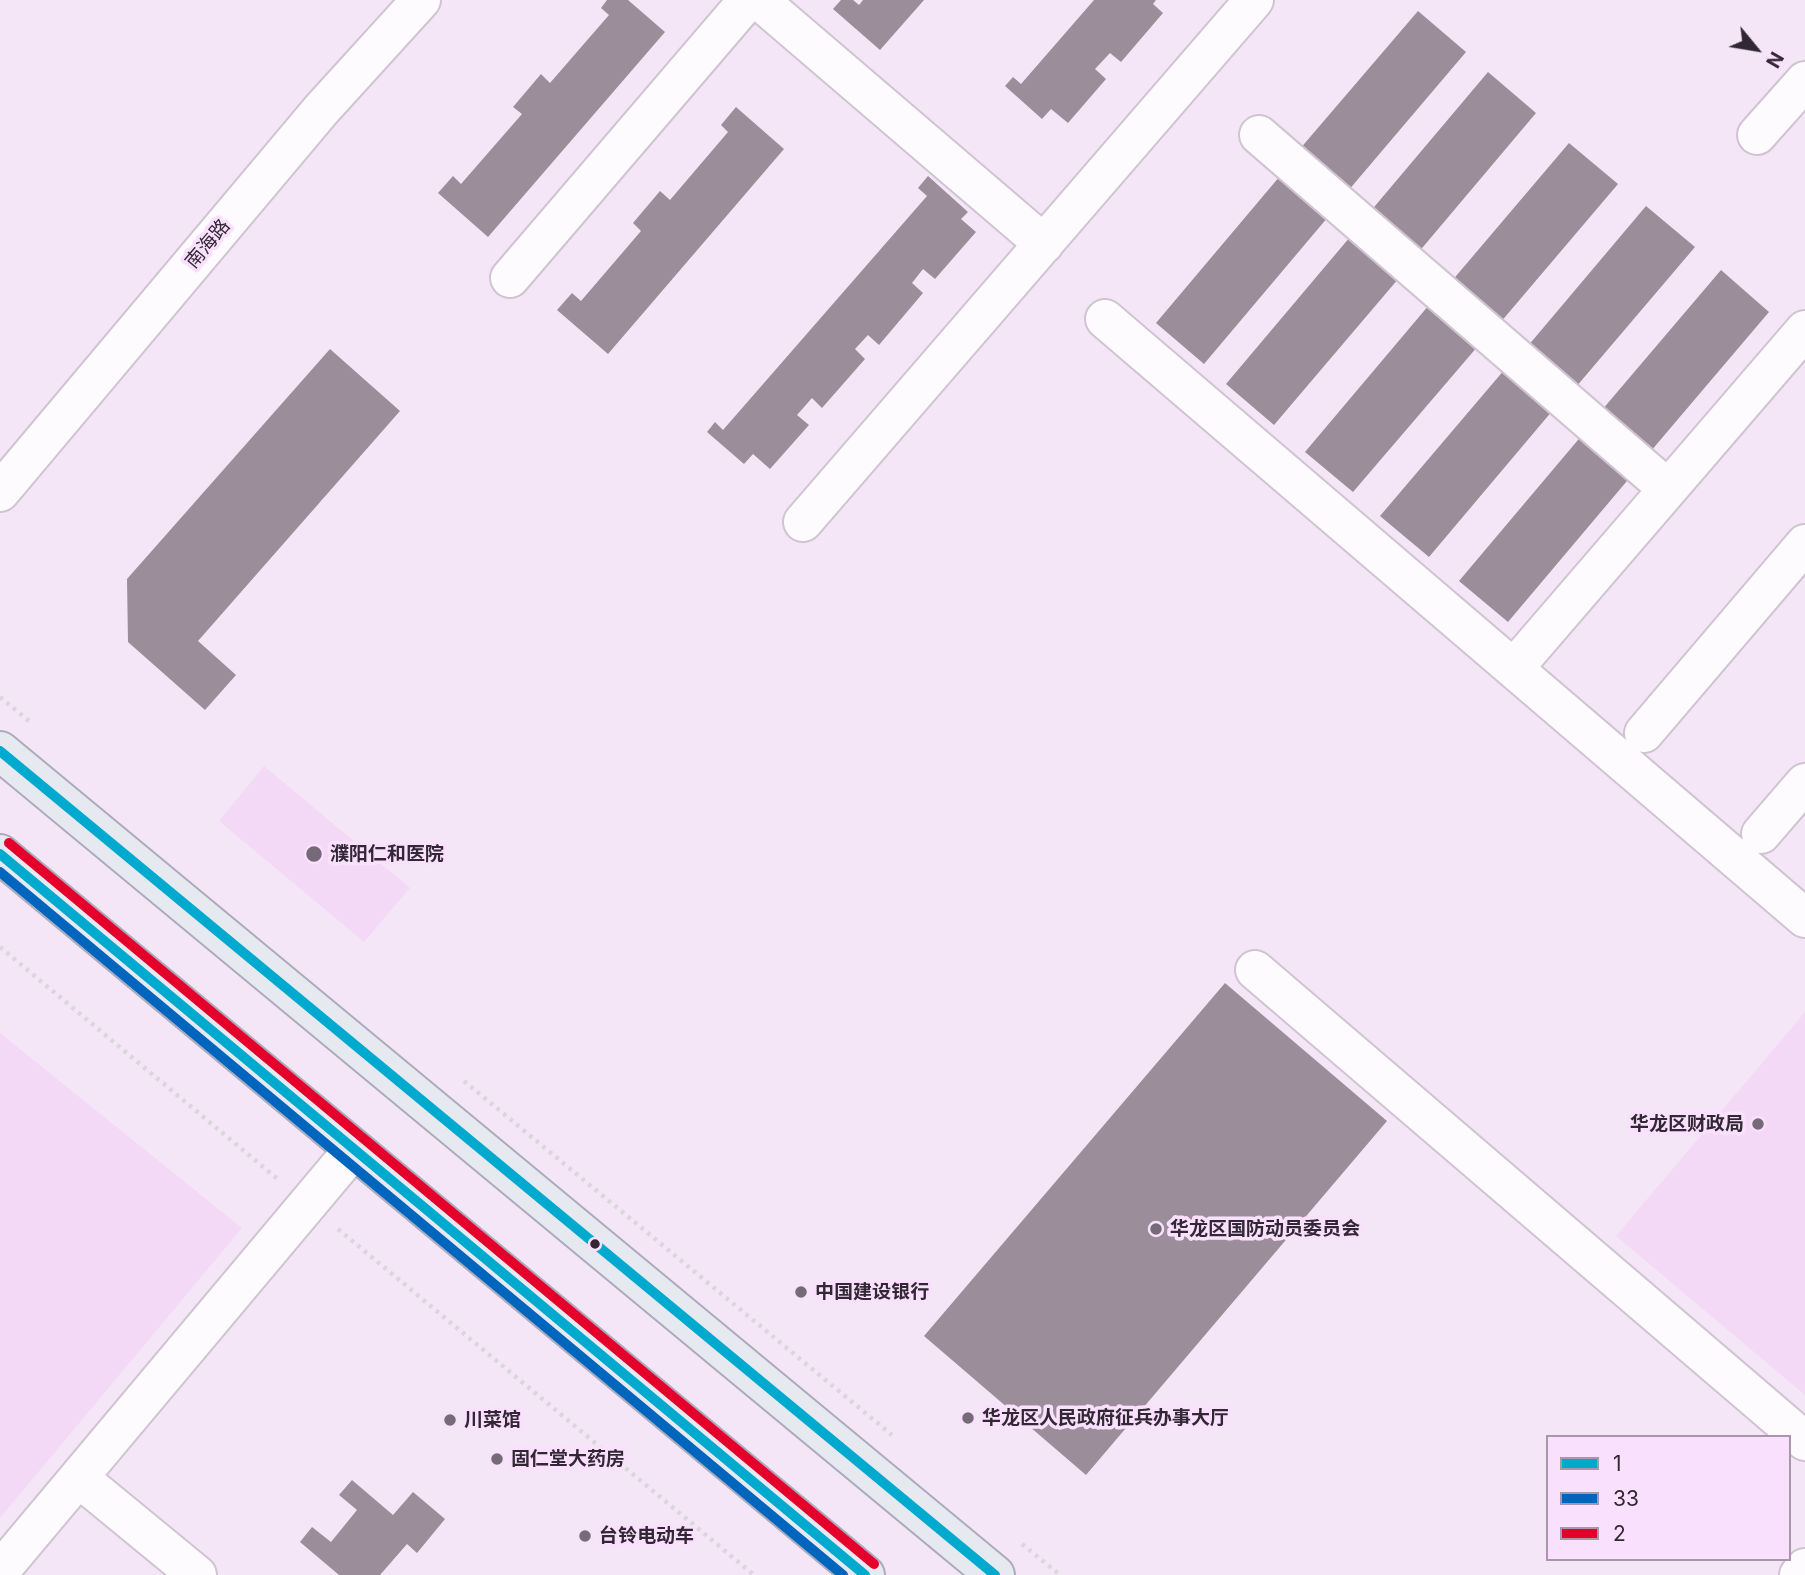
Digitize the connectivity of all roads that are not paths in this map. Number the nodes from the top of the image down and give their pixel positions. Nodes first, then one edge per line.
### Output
1 (421, 0) edge
2 (748, 0) edge
3 (759, 0) edge
4 (1254, 0) edge
5 (1805, 81) edge
6 (1259, 135) dead end
7 (1757, 135) dead end
8 (1044, 244) junction
9 (510, 278) dead end
10 (1105, 319) dead end
11 (1805, 330) edge
12 (1668, 489) junction
13 (0, 492) edge
14 (803, 522) dead end
15 (1805, 544) edge
16 (1514, 668) junction
17 (1644, 733) dead end
18 (0, 751) edge
19 (1805, 783) edge
20 (1761, 834) dead end
21 (0, 854) edge
22 (1805, 918) edge
23 (1255, 970) dead end
24 (353, 1150) junction
25 (1805, 1441) edge
26 (79, 1478) junction
27 (1805, 1568) edge
28 (0, 1571) edge
29 (197, 1575) edge
30 (865, 1575) edge
31 (995, 1575) edge
32 (1799, 1575) edge

1 - 13 street, 南海路
2 - 9 street
3 - 8 street
4 - 8 street
5 - 7 street
6 - 12 street
8 - 14 street
10 - 16 street
11 - 12 street
12 - 16 street
15 - 17 street
16 - 22 street
18 - 31 main road
19 - 20 street
21 - 24 main road
23 - 25 street
24 - 26 street
24 - 30 main road
26 - 28 street
26 - 29 street
27 - 32 street

